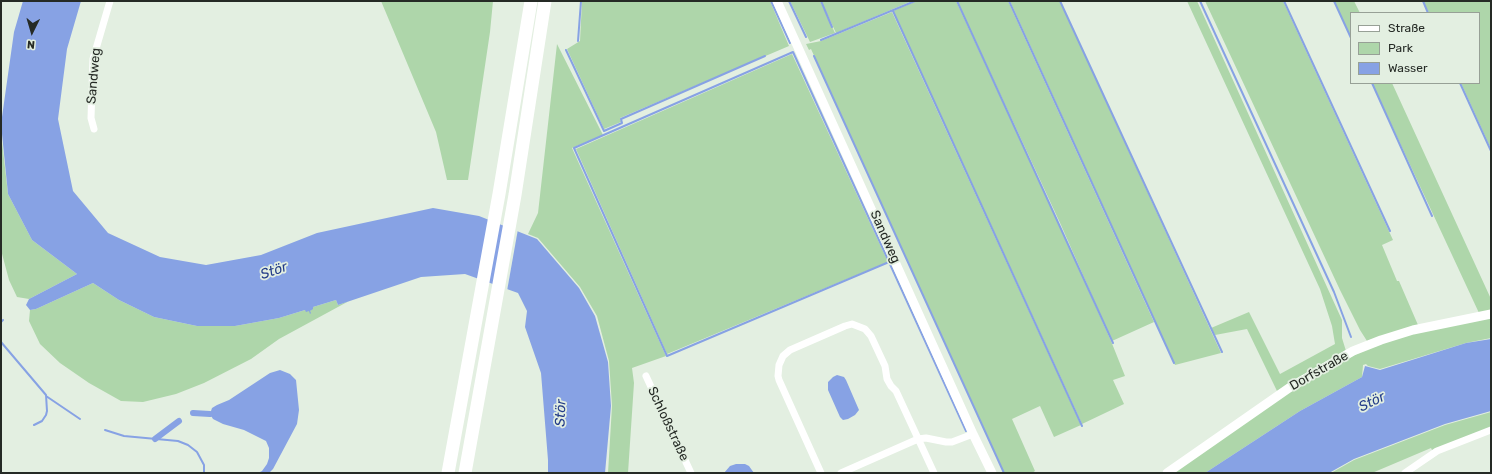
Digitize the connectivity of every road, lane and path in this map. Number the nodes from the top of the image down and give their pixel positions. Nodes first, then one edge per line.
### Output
1 (110, 1) edge
2 (531, 1) edge
3 (546, 1) edge
4 (778, 1) edge
5 (94, 129) dead end
6 (1491, 314) edge
7 (646, 376) dead end
8 (1491, 430) edge
9 (973, 434) junction
10 (918, 439) junction
11 (448, 473) edge
12 (465, 473) edge
13 (691, 473) edge
14 (821, 473) edge
15 (841, 473) edge
16 (934, 473) edge
17 (992, 473) edge
18 (1167, 473) edge
19 (1406, 473) edge

1 - 5 street, Sandweg
2 - 11 highway
3 - 12 highway
4 - 9 street, Sandweg
6 - 18 street, Dorfstraße
7 - 13 street, Schloßstraße
8 - 19 street
9 - 10 street
9 - 17 street, Sandweg
10 - 14 street
10 - 15 street
10 - 16 street

